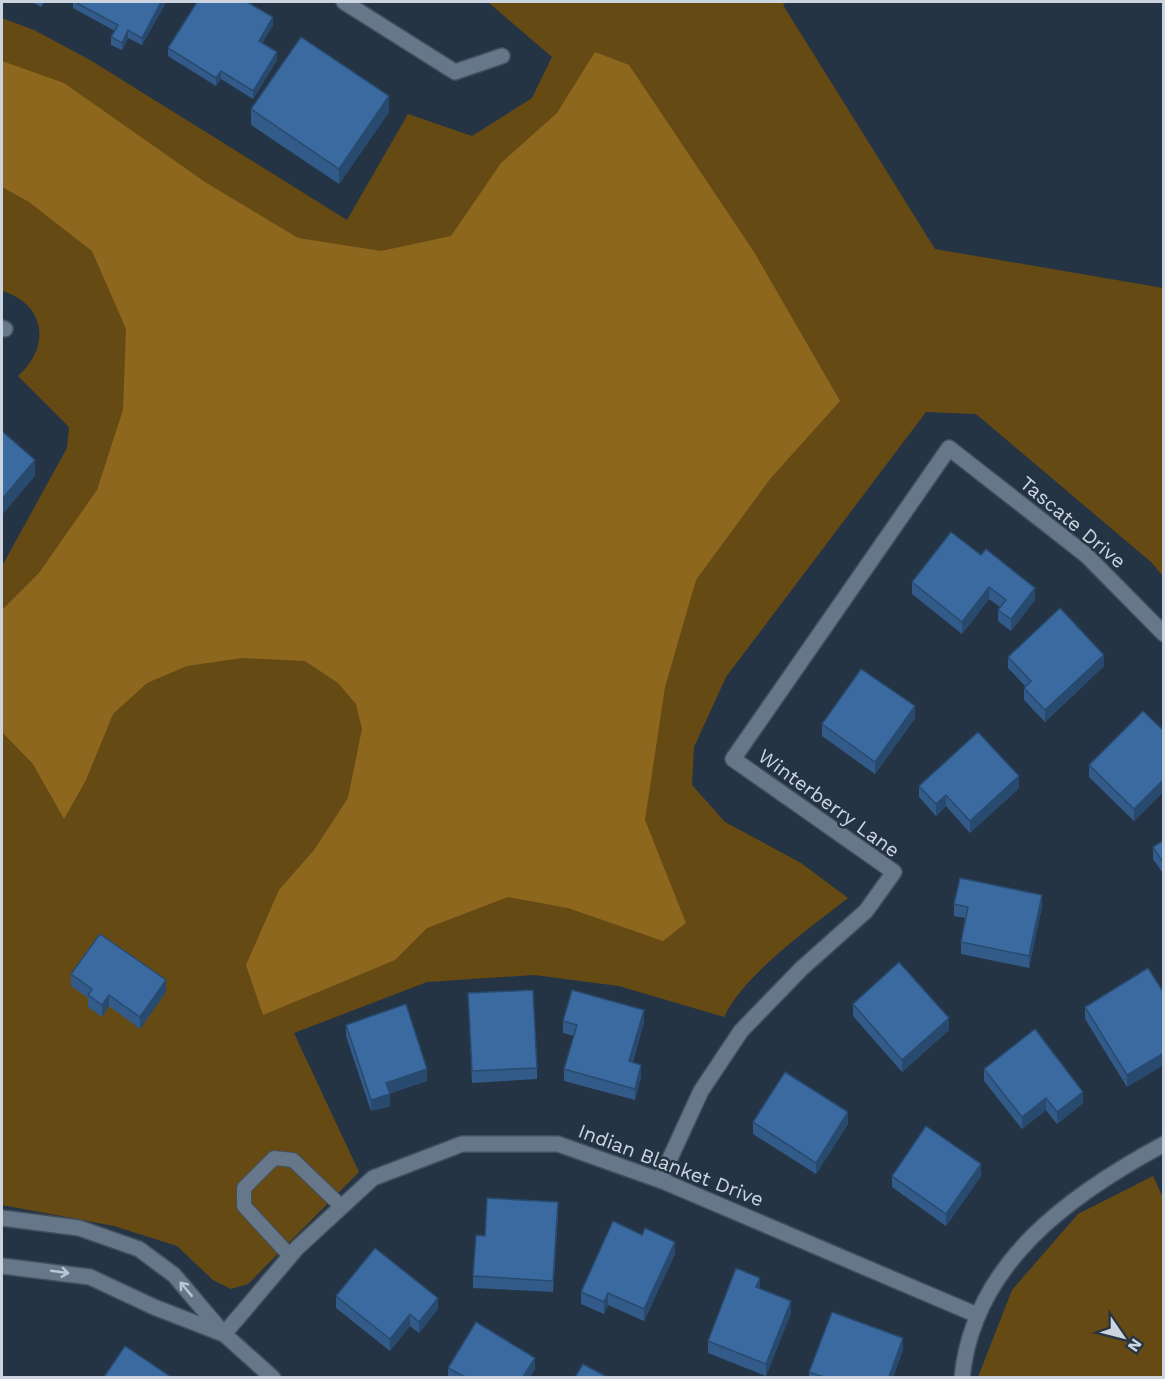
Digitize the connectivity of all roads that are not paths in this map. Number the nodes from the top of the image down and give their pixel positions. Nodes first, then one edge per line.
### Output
1 (344, 2) edge
2 (502, 56) dead end
3 (949, 448) joint
4 (1164, 634) edge
5 (1164, 1143) edge
6 (660, 1180) junction
7 (342, 1207) junction
8 (2, 1218) edge
9 (290, 1256) junction
10 (2, 1266) edge
11 (977, 1315) junction
12 (224, 1334) junction
13 (273, 1377) edge
14 (962, 1377) edge

1 - 2 street
3 - 4 street, Tascate Drive
3 - 6 street, Winterberry Lane
5 - 11 street
6 - 7 street, Indian Blanket Drive
6 - 11 street, Indian Blanket Drive
7 - 9 street, Indian Blanket Drive
7 - 9 lane
12 -> 8 street
9 - 12 street, Indian Blanket Drive
10 -> 12 street
11 - 14 street
12 - 13 street

